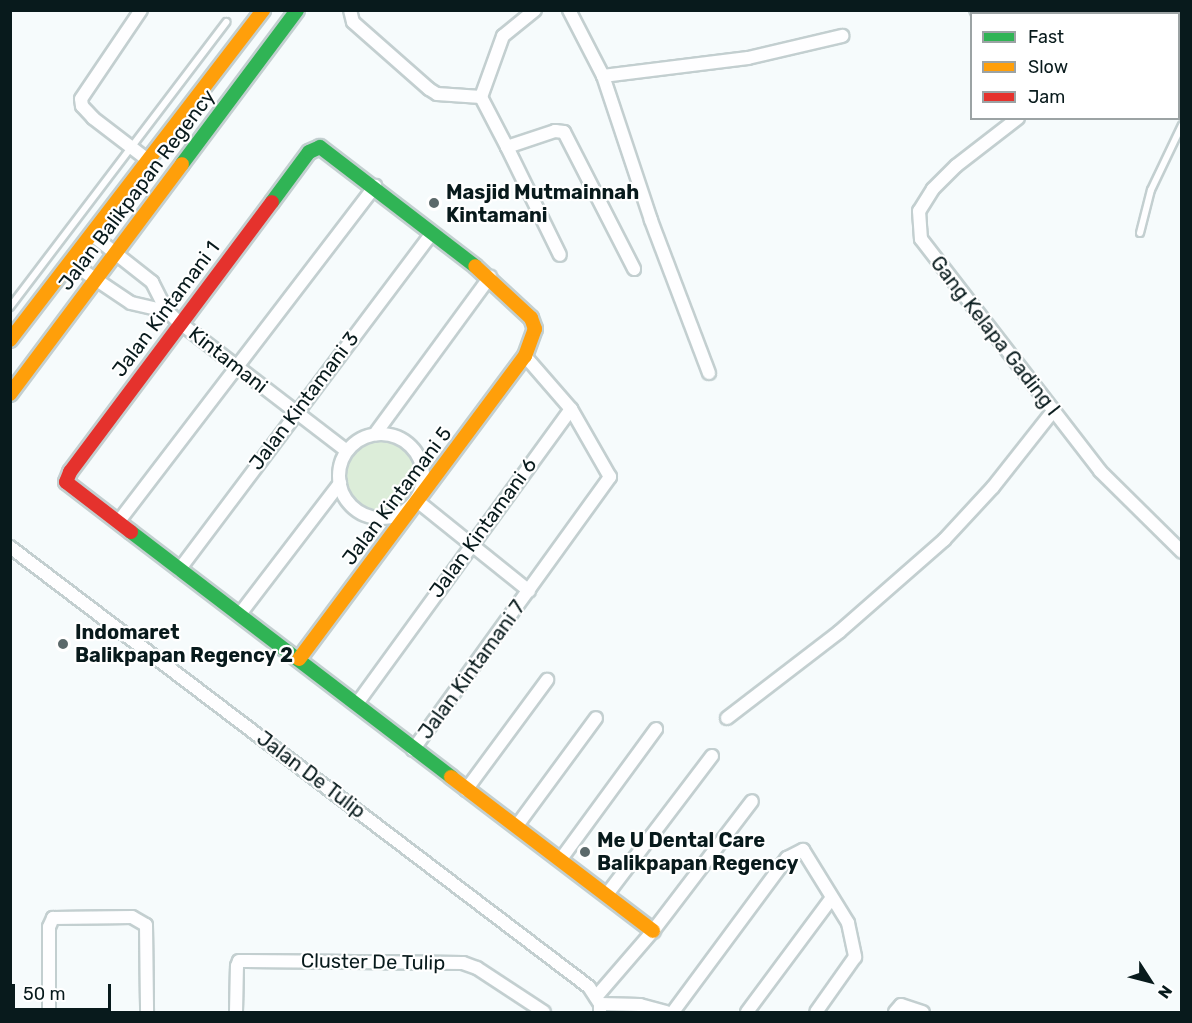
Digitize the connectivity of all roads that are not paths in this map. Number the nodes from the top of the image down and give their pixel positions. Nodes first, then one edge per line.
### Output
1 (141, 10) edge
2 (263, 10) edge
3 (297, 10) edge
4 (350, 10) edge
5 (535, 10) edge
6 (569, 10) edge
7 (226, 22) dead end
8 (842, 36) dead end
9 (603, 76) junction
10 (481, 97) junction
11 (1015, 120) edge
12 (1182, 124) edge
13 (507, 147) junction
14 (131, 148) junction
15 (148, 160) junction
16 (375, 186) junction
17 (432, 233) junction
18 (1140, 233) dead end
19 (91, 234) junction
20 (114, 253) junction
21 (560, 255) dead end
22 (70, 262) junction
23 (634, 269) dead end
24 (490, 277) junction
25 (94, 278) junction
26 (10, 307) edge
27 (166, 311) junction
28 (180, 323) junction
29 (10, 340) edge
30 (525, 356) junction
31 (238, 368) junction
32 (709, 373) dead end
33 (10, 394) edge
34 (571, 409) junction
35 (295, 411) junction
36 (1053, 411) junction
37 (375, 434) junction
38 (347, 451) junction
39 (340, 483) junction
40 (417, 501) junction
41 (119, 521) junction
42 (471, 543) junction
43 (10, 546) edge
44 (1182, 552) edge
45 (179, 570) junction
46 (529, 591) junction
47 (240, 614) junction
48 (299, 659) junction
49 (547, 680) dead end
50 (356, 705) junction
51 (596, 718) dead end
52 (727, 718) dead end
53 (656, 729) dead end
54 (413, 750) junction
55 (712, 756) dead end
56 (466, 790) junction
57 (752, 801) dead end
58 (516, 827) junction
59 (561, 859) junction
60 (608, 893) junction
61 (831, 899) junction
62 (653, 931) junction
63 (599, 1004) edge
64 (898, 1009) edge
65 (49, 1012) edge
66 (147, 1012) edge
67 (236, 1012) edge
68 (544, 1012) edge
69 (666, 1012) edge
70 (673, 1012) edge
71 (747, 1012) edge
72 (816, 1012) edge
73 (923, 1012) edge

1 - 14 street
2 - 15 street, Jalan Balikpapan Regency
3 - 20 street, Jalan Balikpapan Regency
4 - 10 street
5 - 10 street
6 - 9 street
7 - 14 lane
8 - 9 street
9 - 32 street
10 - 13 street
11 - 36 street, Gang Kelapa Gading I
12 - 18 lane
13 - 21 street
13 - 23 street
14 - 15 street
14 - 26 lane
15 - 19 street, Jalan Balikpapan Regency
16 - 17 street
16 - 28 street, Jalan Kintamani 1
16 - 31 street
17 - 24 street
17 - 35 street, Jalan Kintamani 3
19 - 20 street
19 - 22 street, Jalan Balikpapan Regency
20 - 25 street, Jalan Balikpapan Regency
20 - 27 street
22 - 25 street
22 - 29 street, Jalan Balikpapan Regency
24 - 30 street, Jalan Kintamani 5
24 - 37 street
25 - 27 street
25 - 33 street, Jalan Balikpapan Regency
27 - 28 street, Kintamani
28 - 31 street, Kintamani
28 - 41 street, Jalan Kintamani 1
30 - 34 street
30 - 40 street, Jalan Kintamani 5
31 - 35 street, Kintamani
31 - 41 street
34 - 42 street, Jalan Kintamani 6
34 - 46 street
35 - 38 street, Kintamani
35 - 45 street, Jalan Kintamani 3
36 - 44 street, Gang Kelapa Gading I
36 - 52 street
37 - 38 street
37 - 40 street
38 - 39 street
39 - 40 street
39 - 47 street
40 - 42 street, Jalan Kintamani 7
40 - 48 street, Jalan Kintamani 5
41 - 45 street
42 - 46 street, Jalan Kintamani 7
42 - 50 street, Jalan Kintamani 6
43 - 63 street, Jalan De Tulip
45 - 47 street
46 - 54 street, Jalan Kintamani 7
47 - 48 street
48 - 50 street
49 - 56 street
50 - 54 street
51 - 58 street
53 - 59 street
54 - 56 street
55 - 60 street
56 - 58 street
57 - 62 street
58 - 59 street
59 - 60 street
60 - 62 street
61 - 70 street
61 - 71 street
61 - 72 street
62 - 63 street
63 - 69 street
64 - 73 street
65 - 66 street
67 - 68 street, Cluster De Tulip

